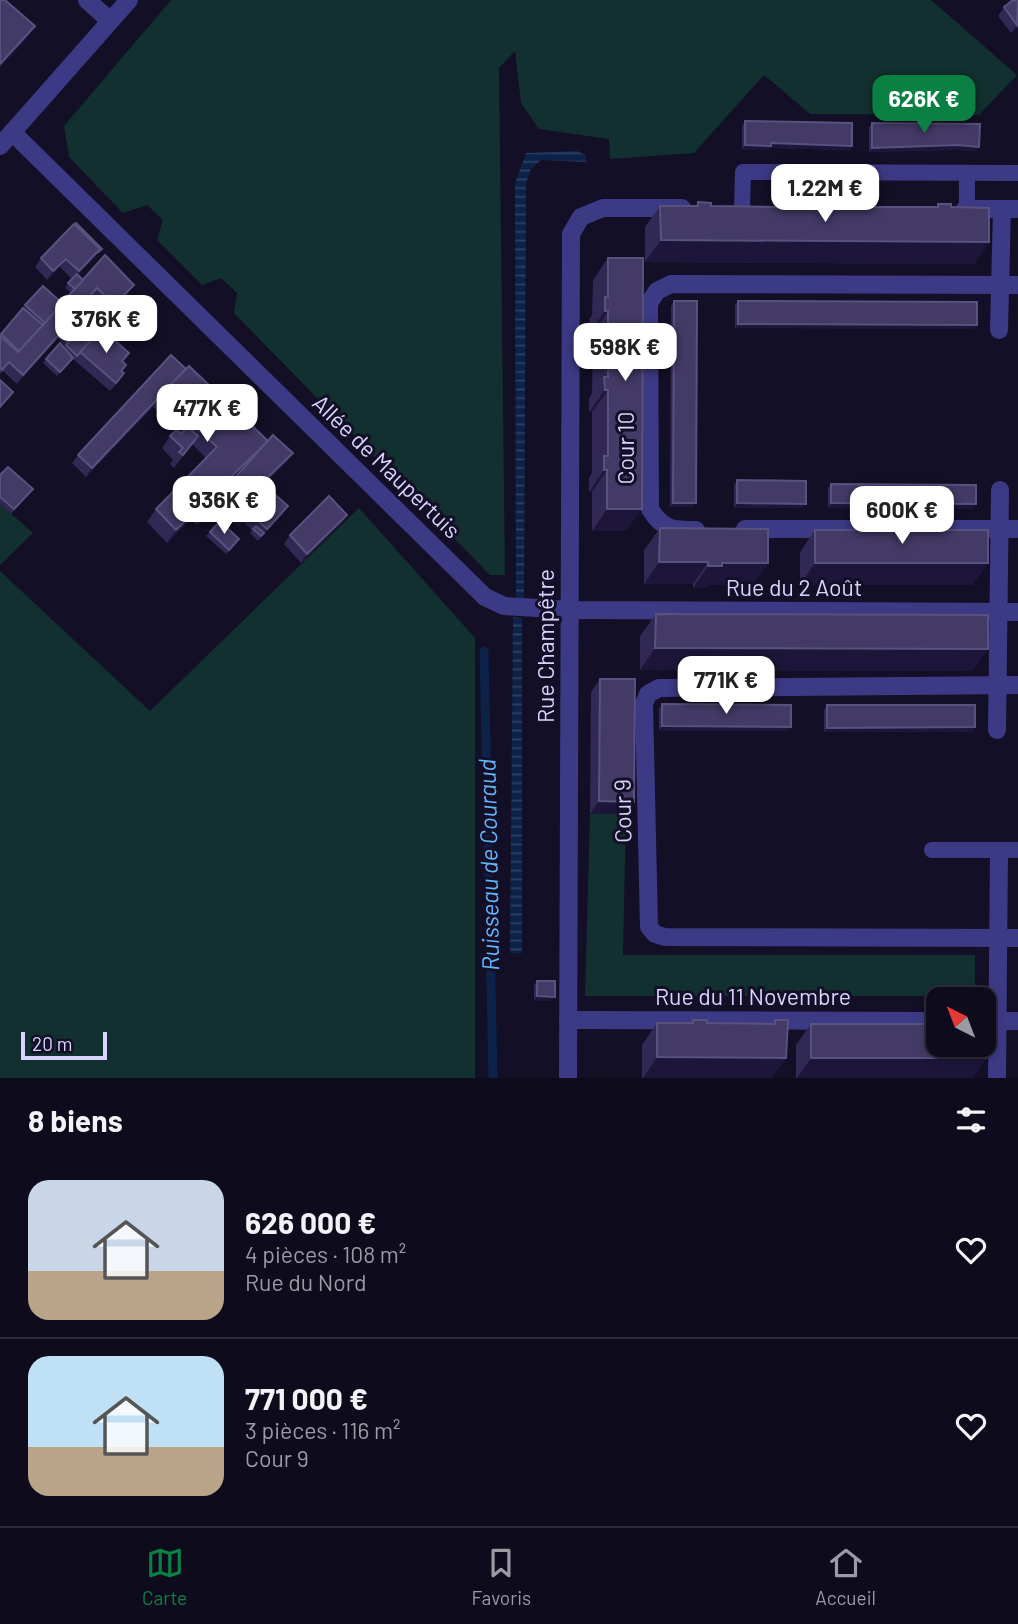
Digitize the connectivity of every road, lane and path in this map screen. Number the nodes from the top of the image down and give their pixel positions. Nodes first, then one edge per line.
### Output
1 (87, 0) edge
2 (129, 0) edge
3 (110, 21) junction
4 (6, 139) edge
5 (967, 173) junction
6 (1018, 173) edge
7 (705, 208) edge
8 (742, 209) edge
9 (941, 209) edge
10 (967, 209) junction
11 (1010, 209) edge
12 (1009, 285) edge
13 (999, 330) dead end
14 (1000, 490) dead end
15 (999, 529) junction
16 (1018, 529) edge
17 (570, 610) junction
18 (998, 612) junction
19 (1018, 612) edge
20 (998, 685) junction
21 (1018, 685) edge
22 (997, 730) dead end
23 (932, 850) dead end
24 (999, 850) junction
25 (1018, 850) edge
26 (998, 938) junction
27 (1018, 938) edge
28 (994, 987) edge
29 (568, 1020) junction
30 (926, 1021) edge
31 (996, 1021) edge
32 (1018, 1021) edge
33 (995, 1057) edge
34 (568, 1078) edge
35 (997, 1078) edge

1 - 3 street
2 - 3 street
3 - 4 street
4 - 17 street, Allée de Maupertuis
5 - 6 lane
5 - 8 lane
5 - 10 lane
7 - 17 street, Rue Champêtre
9 - 10 street
10 - 11 street
11 - 12 street
12 - 13 street
12 - 15 street, Cour 10
14 - 15 street
15 - 16 street, Cour 10
15 - 18 street
17 - 18 street, Rue du 2 Août
17 - 29 street, Rue Champêtre
18 - 19 street, Rue du 2 Août
18 - 20 street
20 - 21 street, Cour 9
20 - 22 street
20 - 26 street, Cour 9
23 - 24 lane
24 - 25 lane
24 - 26 street
26 - 27 street, Cour 9
26 - 28 street
29 - 30 street, Rue du 11 Novembre
29 - 34 street, Rue Champêtre
31 - 32 street
33 - 35 street

